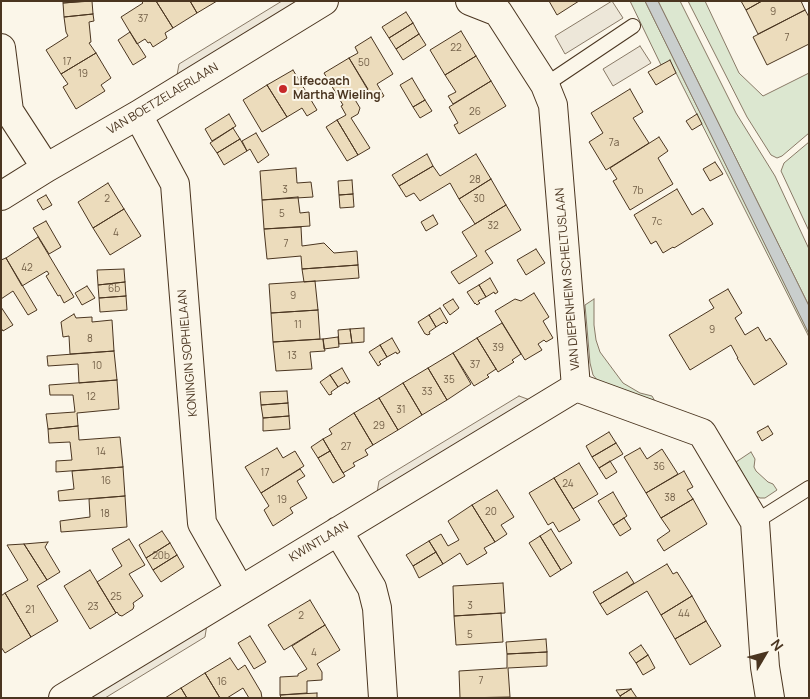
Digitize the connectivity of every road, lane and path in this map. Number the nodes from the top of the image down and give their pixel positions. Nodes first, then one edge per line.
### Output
1 (324, 1) edge
2 (470, 1) edge
3 (633, 26) dead end
4 (1, 48) edge
5 (545, 85) junction
6 (138, 115) junction
7 (46, 168) junction
8 (1, 196) edge
9 (576, 386) junction
10 (809, 488) edge
11 (755, 522) junction
12 (338, 531) junction
13 (240, 590) junction
14 (62, 698) edge
15 (383, 698) edge
16 (770, 698) edge

1 - 6 street, VAN BOETZELAERLAAN
2 - 5 street, VAN DIEPENHEIM SCHELTUSLAAN
3 - 5 lane
4 - 7 street
5 - 9 street, VAN DIEPENHEIM SCHELTUSLAAN
6 - 7 street, VAN BOETZELAERLAAN
6 - 13 street, KONINGIN SOPHIELAAN
7 - 8 street, VAN BOETZELAERLAAN
9 - 11 street, VAN DIEPENHEIM SCHELTUSLAAN
9 - 12 street, KWINTLAAN
10 - 11 lane
11 - 16 street, VAN DIEPENHEIM SCHELTUSLAAN
12 - 13 street, KWINTLAAN
12 - 15 street
13 - 14 street, KWINTLAAN

